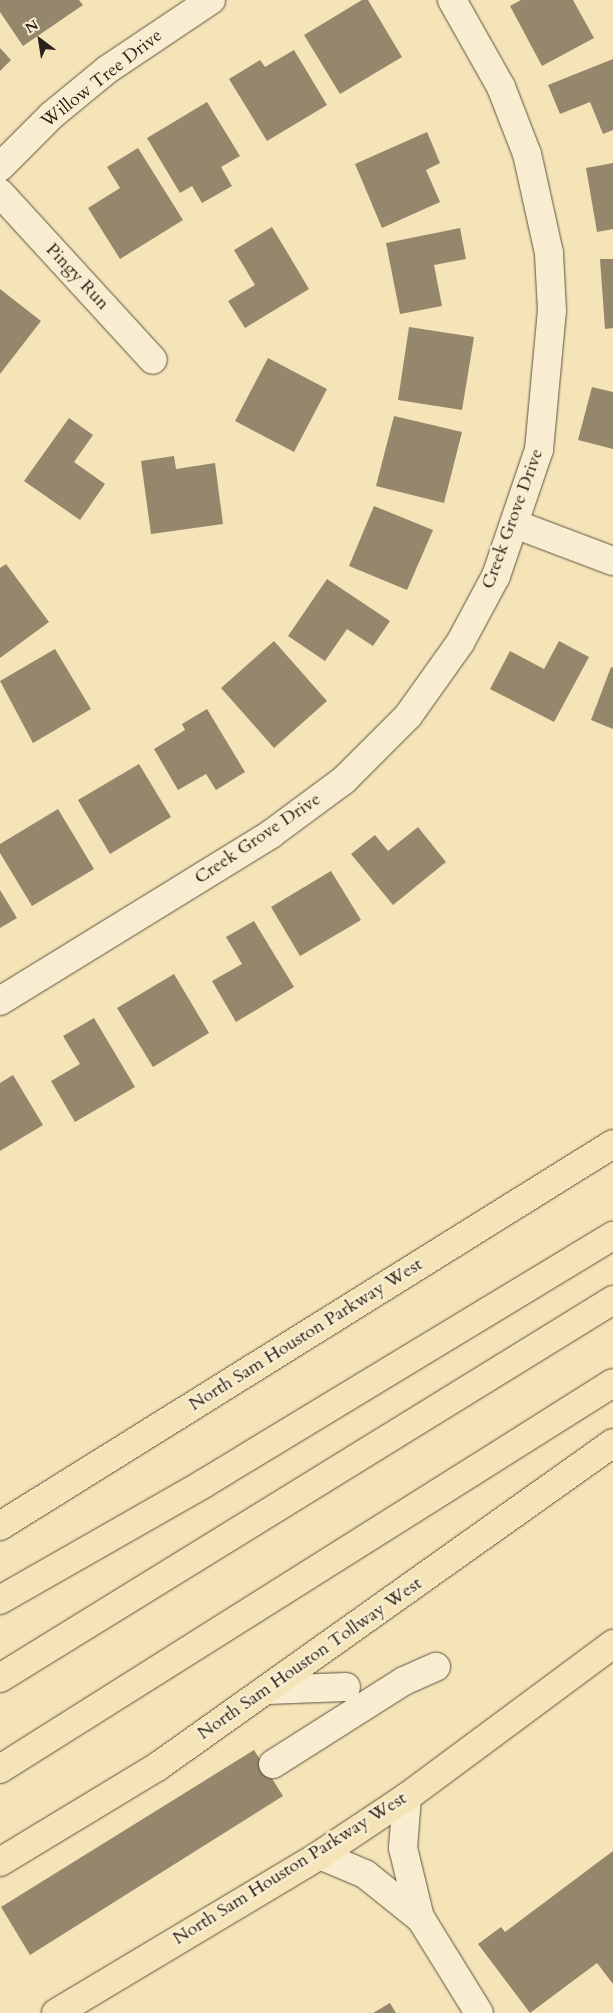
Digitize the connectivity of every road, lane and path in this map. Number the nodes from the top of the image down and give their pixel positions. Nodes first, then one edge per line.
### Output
1 (211, 0) edge
2 (452, 0) edge
3 (0, 168) edge
4 (0, 193) edge
5 (153, 360) dead end
6 (515, 524) junction
7 (613, 561) edge
8 (0, 1001) edge
9 (613, 1144) edge
10 (613, 1236) edge
11 (613, 1300) edge
12 (613, 1383) edge
13 (613, 1443) edge
14 (0, 1526) edge
15 (0, 1600) edge
16 (613, 1644) edge
17 (436, 1668) dead end
18 (0, 1678) edge
19 (346, 1687) dead end
20 (267, 1690) junction
21 (273, 1764) dead end
22 (0, 1769) edge
23 (407, 1797) junction
24 (320, 1855) junction
25 (0, 1862) edge
26 (421, 1919) junction
27 (56, 2013) edge
28 (479, 2013) edge

1 - 3 street, Willow Tree Drive
2 - 6 street, Creek Grove Drive
4 - 5 street, Pingy Run
6 - 7 street
6 - 8 street, Creek Grove Drive
9 - 14 main road, North Sam Houston Parkway West
10 - 15 main road
11 - 18 main road
12 - 22 main road
13 - 20 main road, North Sam Houston Tollway West
16 - 23 main road, North Sam Houston Parkway West
17 - 21 street
19 - 20 street
20 - 25 main road, North Sam Houston Tollway West
23 - 24 main road, North Sam Houston Parkway West
23 - 26 street
24 - 26 street
24 - 27 main road, North Sam Houston Parkway West
26 - 28 street

